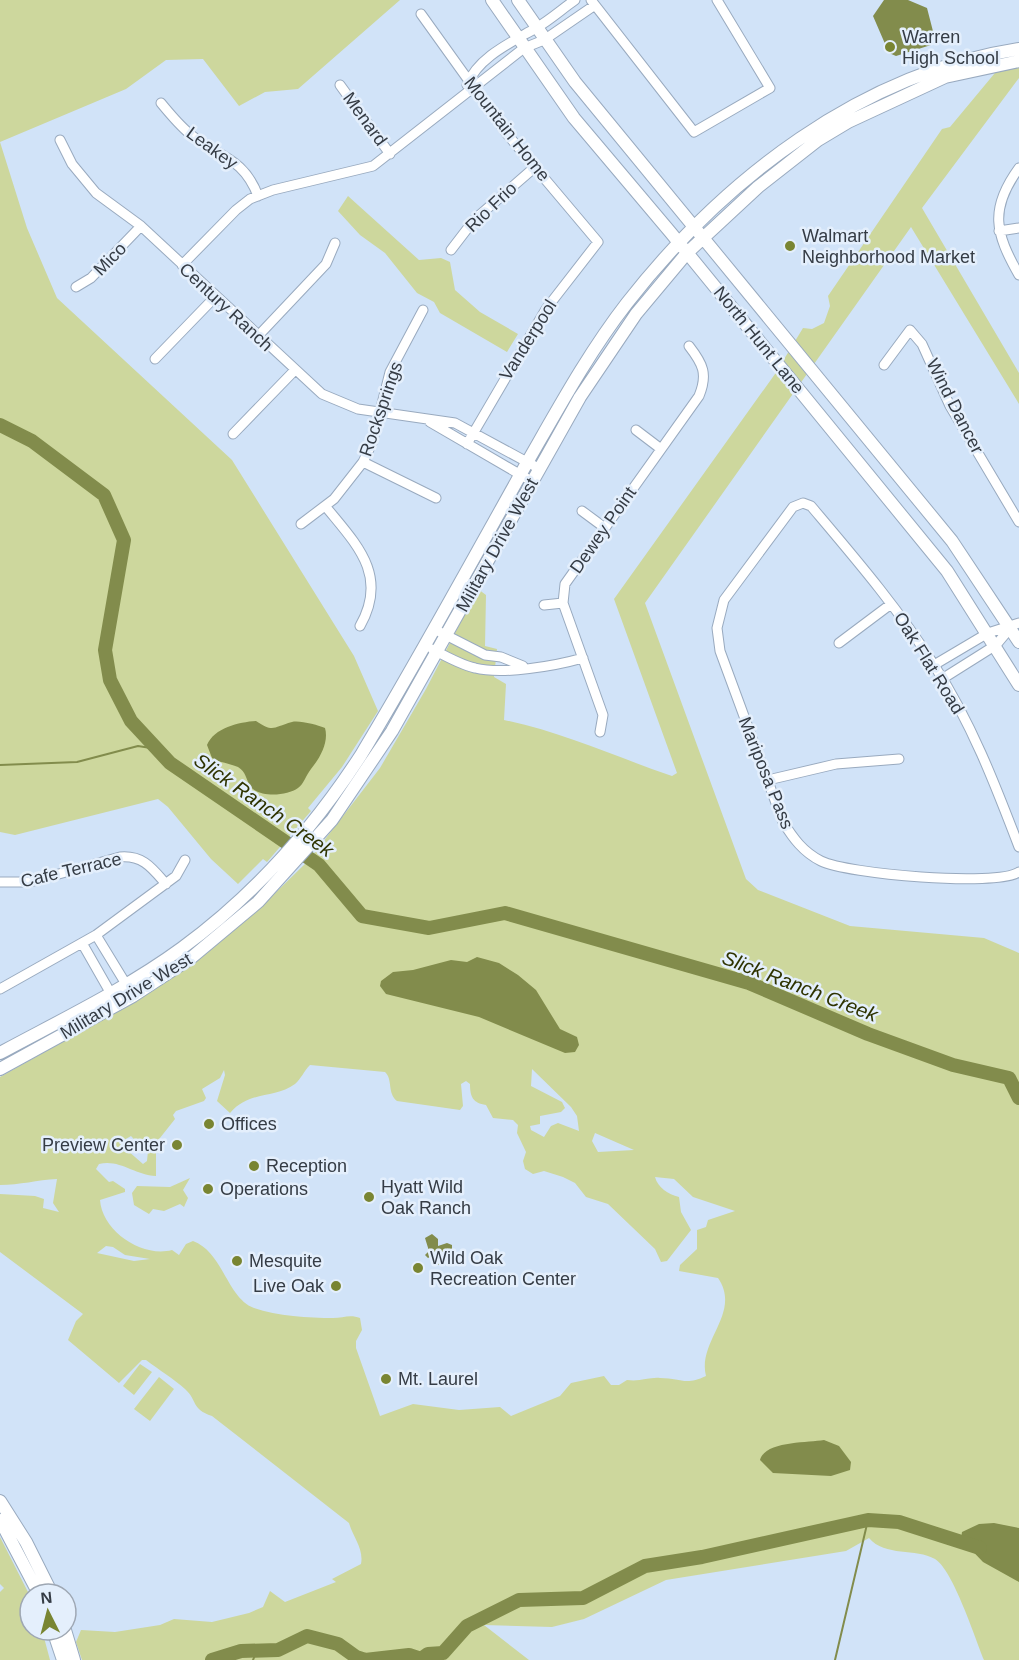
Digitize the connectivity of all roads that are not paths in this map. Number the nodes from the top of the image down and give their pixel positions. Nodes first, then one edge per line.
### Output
1 (492, 0) edge
2 (518, 0) edge
3 (575, 0) edge
4 (717, 0) edge
5 (593, 3) edge
6 (421, 14) dead end
7 (555, 15) junction
8 (564, 27) junction
9 (535, 28) junction
10 (517, 37) junction
11 (544, 40) junction
12 (524, 48) junction
13 (1019, 48) edge
14 (496, 53) junction
15 (1019, 61) edge
16 (505, 64) junction
17 (471, 84) junction
18 (340, 85) dead end
19 (858, 103) junction
20 (161, 104) dead end
21 (865, 114) junction
22 (60, 140) dead end
23 (390, 154) junction
24 (535, 167) junction
25 (1019, 168) edge
26 (258, 196) junction
27 (141, 226) junction
28 (693, 228) junction
29 (1019, 228) edge
30 (999, 231) junction
31 (702, 239) junction
32 (597, 242) joint
33 (679, 242) junction
34 (335, 243) dead end
35 (451, 250) dead end
36 (687, 253) junction
37 (182, 265) junction
38 (1019, 275) edge
39 (76, 287) dead end
40 (215, 297) junction
41 (423, 310) dead end
42 (258, 336) junction
43 (689, 346) dead end
44 (155, 359) dead end
45 (884, 365) dead end
46 (294, 371) junction
47 (379, 413) junction
48 (426, 419) junction
49 (636, 430) dead end
50 (474, 431) junction
51 (233, 434) dead end
52 (467, 444) junction
53 (662, 448) junction
54 (507, 450) junction
55 (887, 461) junction
56 (363, 462) junction
57 (528, 462) junction
58 (500, 463) junction
59 (540, 469) junction
60 (521, 474) junction
61 (871, 476) junction
62 (533, 482) junction
63 (436, 498) dead end
64 (803, 503) joint
65 (326, 507) junction
66 (582, 511) dead end
67 (1019, 522) edge
68 (301, 524) dead end
69 (605, 528) junction
70 (563, 603) junction
71 (891, 604) junction
72 (544, 605) dead end
73 (1015, 625) edge
74 (360, 626) dead end
75 (434, 629) junction
76 (988, 633) junction
77 (446, 636) junction
78 (839, 642) dead end
79 (1019, 642) edge
80 (424, 645) junction
81 (996, 645) junction
82 (437, 652) junction
83 (956, 652) junction
84 (485, 655) junction
85 (583, 658) junction
86 (934, 665) junction
87 (964, 665) junction
88 (525, 667) junction
89 (481, 670) junction
90 (942, 678) junction
91 (1019, 684) edge
92 (600, 732) dead end
93 (899, 759) dead end
94 (768, 780) junction
95 (1019, 847) edge
96 (185, 860) dead end
97 (1019, 872) edge
98 (0, 882) edge
99 (166, 884) junction
100 (96, 935) junction
101 (82, 943) junction
102 (113, 963) junction
103 (99, 971) junction
104 (126, 984) junction
105 (2, 986) edge
106 (110, 992) junction
107 (133, 996) junction
108 (117, 1005) junction
109 (0, 1053) edge
110 (0, 1069) edge
111 (0, 1501) edge
112 (0, 1520) edge
113 (33, 1582) edge
114 (46, 1582) edge
115 (57, 1642) edge
116 (69, 1642) edge
117 (63, 1660) edge
118 (74, 1660) edge

1 - 10 main road, North Hunt Lane
2 - 9 main road, North Hunt Lane
3 - 7 street
4 - 5 street
5 - 8 street
6 - 17 street, Mountain Home
7 - 8 street
7 - 9 street
8 - 11 street
9 - 10 street
9 - 11 main road, North Hunt Lane
10 - 12 main road, North Hunt Lane
10 - 14 street
11 - 12 street
11 - 28 main road, North Hunt Lane
12 - 16 street
12 - 33 main road, North Hunt Lane
13 - 19 main road, Military Drive West
14 - 16 street
14 - 17 street
15 - 21 main road, Military Drive West
16 - 17 street
17 - 23 street
17 - 24 street, Mountain Home
18 - 23 street, Menard
19 - 21 street
19 - 28 main road, Military Drive West
20 - 26 street, Leakey
21 - 31 main road, Military Drive West
22 - 27 street, Century Ranch
23 - 26 street
24 - 32 street, Mountain Home
24 - 35 street, Rio Frio
25 - 30 street
26 - 37 street
27 - 37 street, Century Ranch
27 - 39 street, Mico
28 - 31 main road, North Hunt Lane
28 - 33 main road, Military Drive West
29 - 30 street
30 - 38 street
31 - 36 main road, Military Drive West
31 - 55 main road, North Hunt Lane
32 - 50 street, Vanderpool
33 - 36 main road, North Hunt Lane
33 - 57 main road, Military Drive West
34 - 42 street
36 - 59 main road, Military Drive West
36 - 61 main road, North Hunt Lane
37 - 40 street, Century Ranch
40 - 42 street, Century Ranch
40 - 44 street
41 - 47 street, Rocksprings
42 - 46 street, Century Ranch
43 - 53 street, Dewey Point
45 - 67 street, Wind Dancer
46 - 47 street, Century Ranch
46 - 51 street
47 - 48 street, Century Ranch
47 - 56 street, Rocksprings
48 - 50 street, Century Ranch
48 - 52 street, Century Ranch
49 - 53 street
50 - 52 street, Vanderpool
50 - 54 street, Century Ranch
52 - 58 street, Century Ranch
53 - 69 street, Dewey Point
54 - 57 street, Century Ranch
54 - 58 street
55 - 61 main road
55 - 73 main road, North Hunt Lane
56 - 63 street
56 - 65 street, Rocksprings
57 - 59 street, Century Ranch
57 - 60 main road, Military Drive West
58 - 60 street, Century Ranch
59 - 62 main road, Military Drive West
60 - 62 street, Century Ranch
60 - 75 main road, Military Drive West
61 - 76 main road, North Hunt Lane
62 - 77 main road, Military Drive West
64 - 71 street, Oak Flat Road
64 - 94 street, Mariposa Pass
65 - 68 street, Rocksprings
65 - 74 street
66 - 69 street
69 - 70 street, Dewey Point
70 - 72 street
70 - 85 street
71 - 78 street
71 - 86 street, Oak Flat Road
73 - 76 street
73 - 79 main road, North Hunt Lane
73 - 81 street
75 - 77 street
75 - 80 main road, Military Drive West
76 - 81 main road, North Hunt Lane
76 - 83 street
77 - 82 main road, Military Drive West
77 - 84 street
80 - 82 street
80 - 104 main road, Military Drive West
81 - 87 street
81 - 91 main road, North Hunt Lane
82 - 89 street
82 - 107 main road, Military Drive West
83 - 86 street
83 - 87 street
84 - 88 street
84 - 89 street
85 - 88 street
85 - 92 street
86 - 90 street, Oak Flat Road
87 - 90 street
88 - 89 street
90 - 95 street, Oak Flat Road
93 - 94 street
94 - 97 street, Mariposa Pass
96 - 99 street
98 - 99 street, Cafe Terrace
99 - 100 street
100 - 101 street
100 - 102 street
101 - 103 street
101 - 105 street
102 - 103 street
102 - 104 street
103 - 106 street
104 - 106 main road, Military Drive West
104 - 107 street
106 - 108 street
106 - 109 main road, Military Drive West
107 - 108 main road, Military Drive West
108 - 110 main road, Military Drive West
111 - 114 main road
112 - 113 main road
115 - 117 main road
116 - 118 main road

